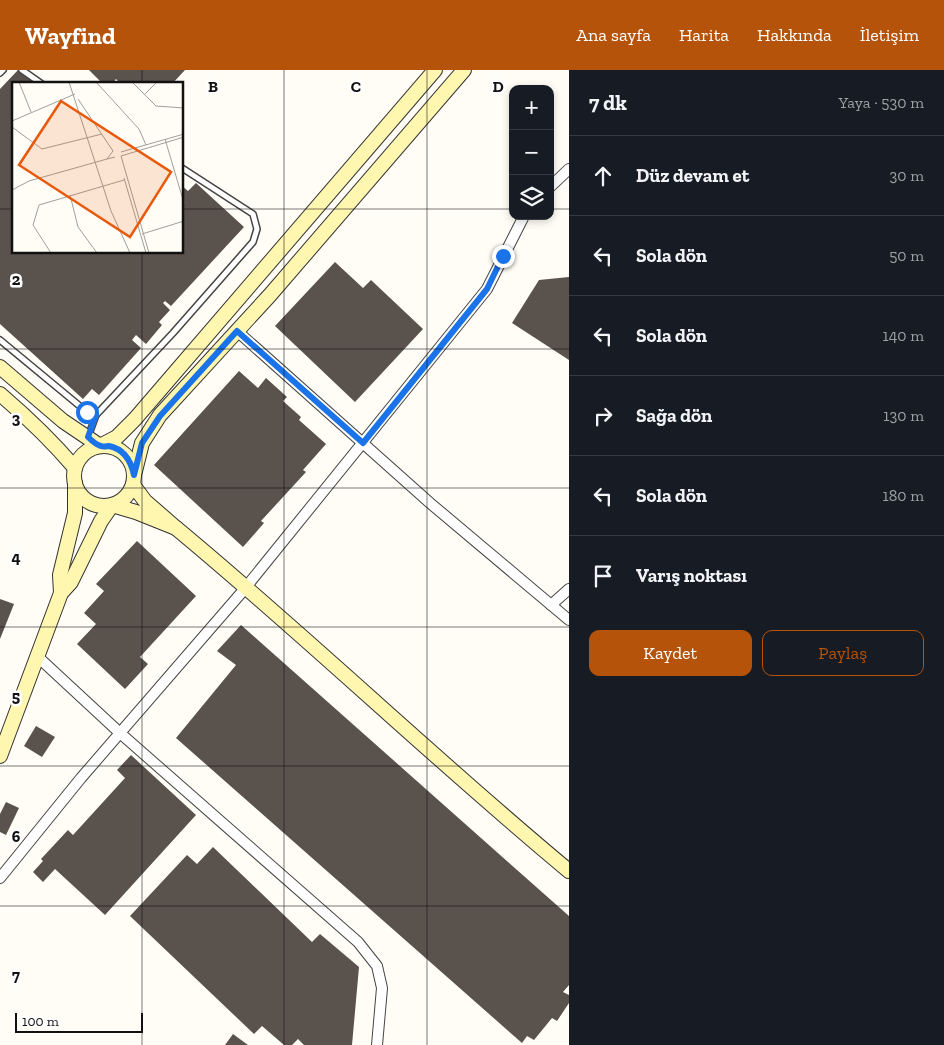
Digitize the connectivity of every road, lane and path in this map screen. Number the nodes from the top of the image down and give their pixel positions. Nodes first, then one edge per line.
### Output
1 (3, 70) edge
2 (22, 70) edge
3 (436, 70) edge
4 (464, 70) edge
5 (0, 73) edge
6 (39, 82) edge
7 (184, 169) edge
8 (569, 169) edge
9 (554, 183) edge
10 (522, 220) edge
11 (237, 331) junction
12 (0, 340) edge
13 (0, 367) edge
14 (0, 394) edge
15 (96, 415) junction
16 (88, 437) junction
17 (363, 443) junction
18 (100, 446) junction
19 (75, 475) junction
20 (133, 480) junction
21 (112, 505) junction
22 (176, 528) junction
23 (247, 587) junction
24 (569, 589) edge
25 (61, 593) junction
26 (551, 605) junction
27 (569, 620) edge
28 (38, 657) junction
29 (120, 733) junction
30 (0, 756) edge
31 (569, 871) edge
32 (0, 878) edge
33 (377, 1045) edge

1 - 5 lane
2 - 6 lane
3 - 18 street
4 - 11 street
7 - 15 lane
8 - 9 street
10 - 17 street
11 - 17 street
11 - 20 street
12 - 15 lane
13 - 16 street
14 - 19 street
15 - 16 lane
16 - 18 street
17 - 23 street
17 - 26 street
18 - 19 street
18 - 20 street
19 - 21 street
19 - 25 street
20 - 21 street
20 - 22 street
21 - 22 street
21 - 25 street
22 - 23 street
23 - 29 street
23 - 31 street
24 - 26 street
25 - 28 street
26 - 27 street
28 - 29 street
28 - 30 street
29 - 32 street
29 - 33 street

